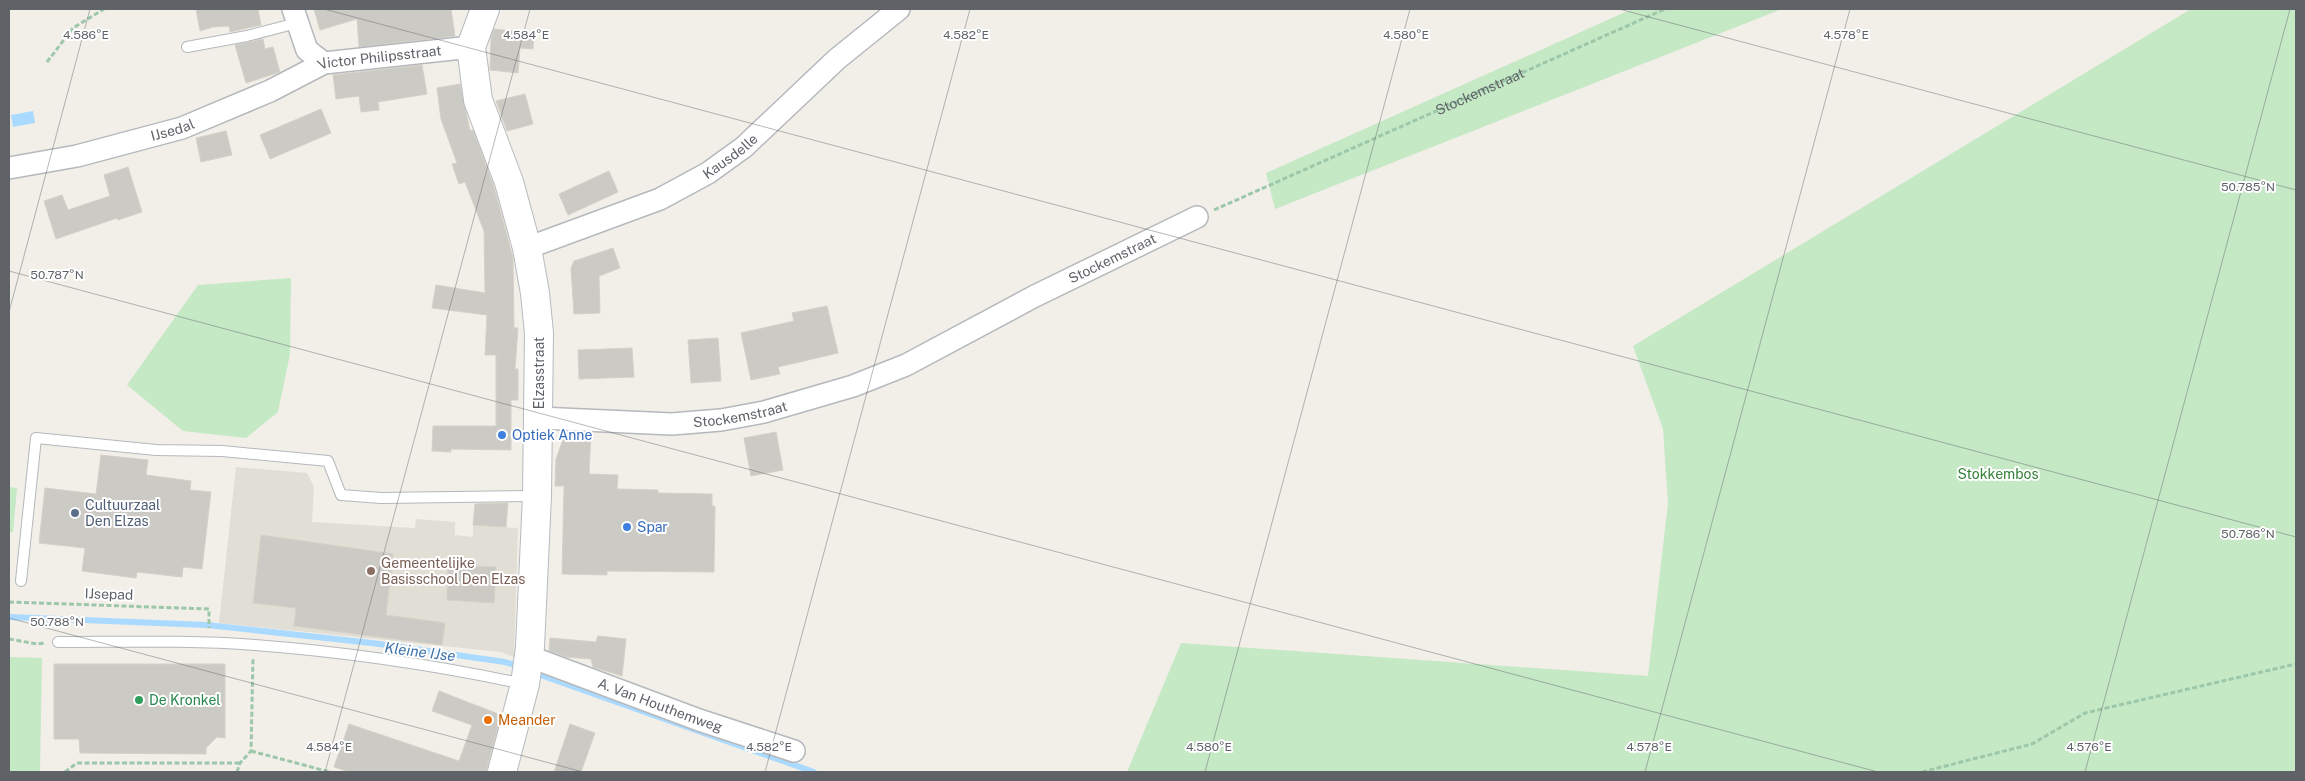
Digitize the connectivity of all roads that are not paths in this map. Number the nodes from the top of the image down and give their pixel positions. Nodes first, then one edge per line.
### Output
1 (485, 9) edge
2 (899, 9) edge
3 (295, 16) edge
4 (187, 47) dead end
5 (471, 47) junction
6 (324, 63) junction
7 (9, 168) edge
8 (1197, 217) road end
9 (527, 248) junction
10 (538, 418) junction
11 (537, 496) junction
12 (20, 581) dead end
13 (58, 642) road end
14 (527, 669) junction
15 (794, 751) dead end
16 (502, 772) edge

1 - 5 street
2 - 9 street, Kausdelle
3 - 4 lane
3 - 6 street, Victor Philipsstraat
5 - 6 street, Victor Philipsstraat
5 - 9 street, Elzasstraat
6 - 7 street, IJsedal
8 - 10 street, Stockemstraat
9 - 10 street, Elzasstraat
10 - 11 street, Elzasstraat
11 - 12 lane
11 - 14 street, Elzasstraat
13 - 14 lane
14 - 15 street, A. Van Houthemweg
14 - 16 street, Elzasstraat

